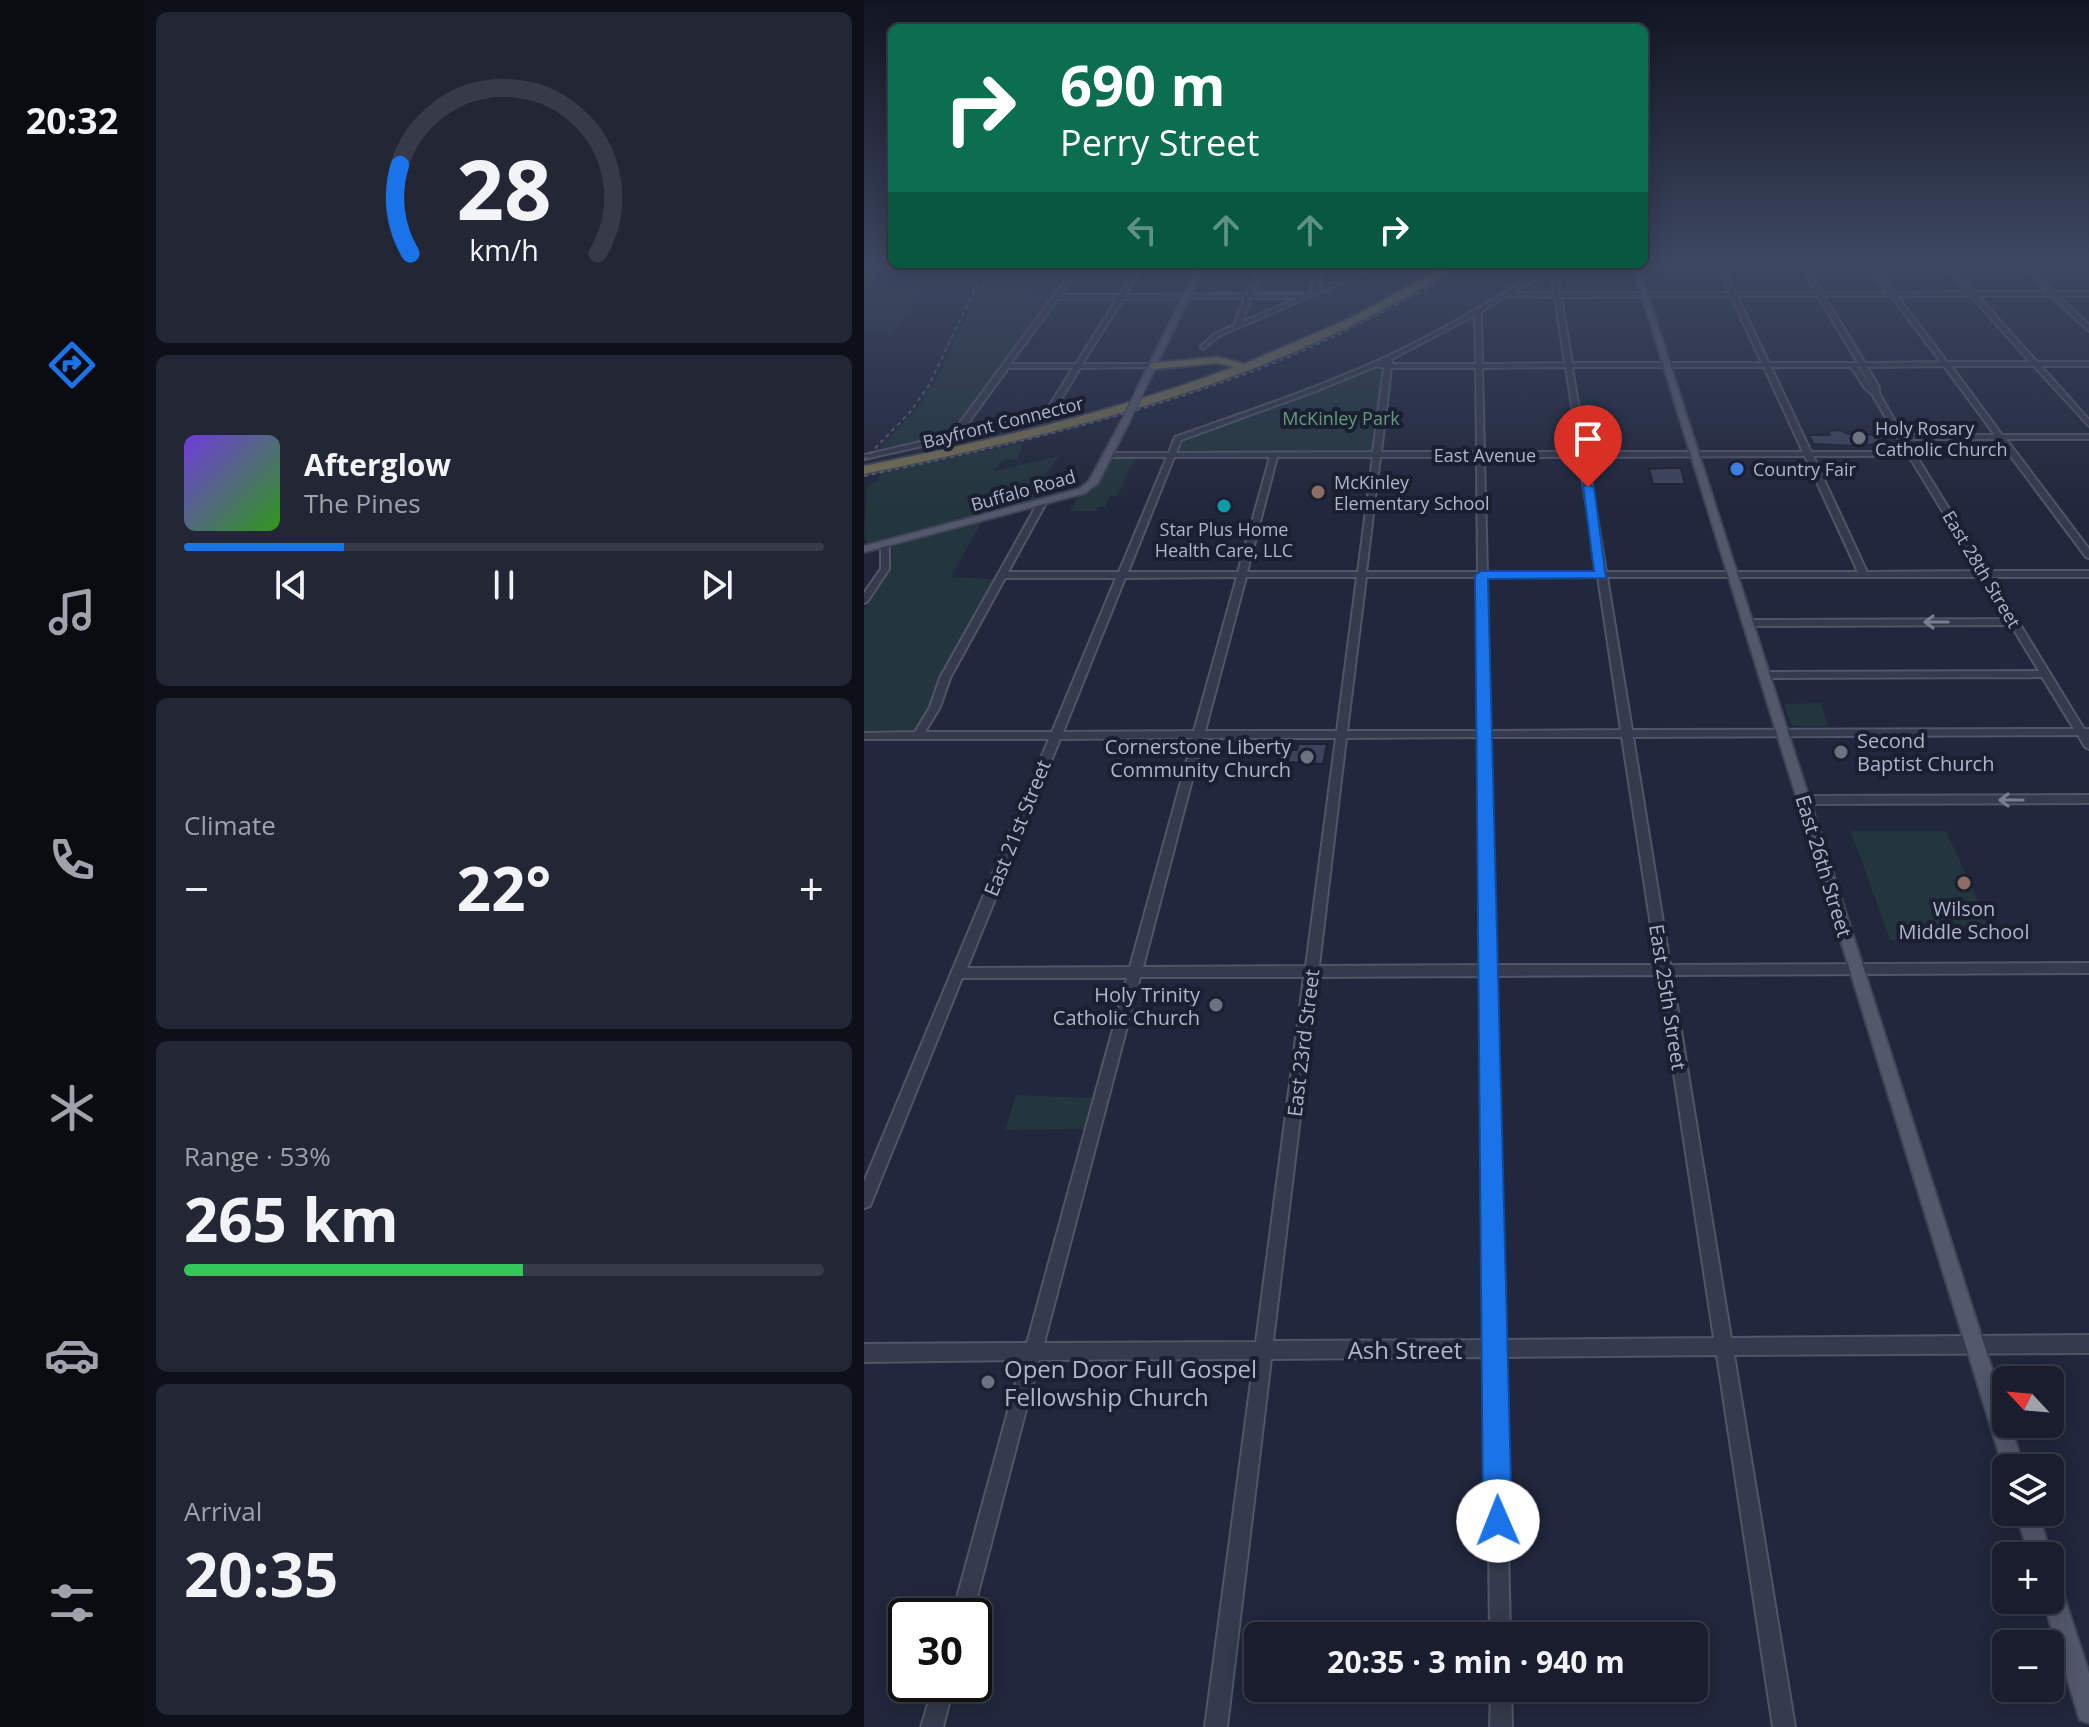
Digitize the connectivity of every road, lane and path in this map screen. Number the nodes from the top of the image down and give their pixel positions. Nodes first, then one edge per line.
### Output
1 (1022, 345) edge
2 (1092, 345) edge
3 (1164, 345) edge
4 (1205, 345) edge
5 (1287, 345) edge
6 (1293, 345) edge
7 (1419, 345) edge
8 (1478, 345) edge
9 (1565, 345) edge
10 (1661, 345) edge
11 (1757, 345) edge
12 (1841, 345) edge
13 (1851, 345) edge
14 (1930, 345) edge
15 (2018, 345) edge
16 (1203, 347) dead end
17 (1207, 361) junction
18 (1388, 362) junction
19 (1853, 364) junction
20 (1863, 364) junction
21 (1945, 364) junction
22 (2035, 364) junction
23 (2089, 364) edge
24 (1478, 365) junction
25 (1568, 365) junction
26 (1667, 365) junction
27 (1766, 365) junction
28 (1006, 366) junction
29 (1079, 366) junction
30 (1154, 366) junction
31 (1240, 366) junction
32 (1219, 371) junction
33 (1875, 393) junction
34 (2089, 424) edge
35 (1901, 437) junction
36 (2000, 437) junction
37 (2089, 437) edge
38 (953, 438) junction
39 (1583, 454) junction
40 (1695, 454) junction
41 (1808, 454) junction
42 (1911, 454) junction
43 (1107, 455) junction
44 (1171, 455) junction
45 (1274, 455) junction
46 (1378, 455) junction
47 (1479, 455) junction
48 (864, 457) edge
49 (864, 468) edge
50 (1042, 503) junction
51 (885, 544) junction
52 (864, 549) edge
53 (2089, 555) edge
54 (1864, 574) junction
55 (1984, 574) junction
56 (2089, 574) edge
57 (1002, 575) junction
58 (1363, 575) junction
59 (1481, 575) junction
60 (1602, 575) junction
61 (1733, 575) junction
62 (1121, 576) junction
63 (1243, 576) junction
64 (864, 600) edge
65 (2014, 622) junction
66 (1748, 623) junction
67 (2045, 674) junction
68 (1764, 675) junction
69 (2085, 732) edge
70 (1783, 733) junction
71 (1484, 734) junction
72 (1627, 734) junction
73 (1199, 735) junction
74 (1341, 735) junction
75 (864, 736) edge
76 (918, 736) junction
77 (1055, 736) junction
78 (2089, 745) edge
79 (2089, 799) edge
80 (1804, 800) junction
81 (2089, 968) edge
82 (1856, 969) junction
83 (1664, 970) junction
84 (1311, 971) junction
85 (1488, 971) junction
86 (1135, 972) junction
87 (958, 973) junction
88 (864, 1201) edge
89 (2089, 1344) edge
90 (1974, 1345) junction
91 (1724, 1347) junction
92 (1494, 1348) junction
93 (1264, 1350) junction
94 (1033, 1351) junction
95 (864, 1353) edge
96 (2009, 1454) edge
97 (967, 1598) edge
98 (2058, 1614) edge
99 (1500, 1622) edge
100 (939, 1702) edge
101 (1501, 1702) edge
102 (2089, 1711) edge
103 (932, 1727) edge
104 (1216, 1727) edge
105 (1501, 1727) edge
106 (1784, 1727) edge

1 - 28 street
2 - 29 street
3 - 30 main road, Buffalo Road
4 - 16 street
5 - 31 highway, Bayfront Connector
6 - 31 highway, Bayfront Connector
7 - 18 street
8 - 24 street
9 - 25 street, East 25th Street
10 - 26 main road, East 26th Street
11 - 27 street
12 - 19 street, East 28th Street
13 - 20 street, East 28th Street
14 - 21 street
15 - 22 street
17 - 30 highway
17 - 31 highway
17 - 32 highway
18 - 24 street
18 - 44 street
18 - 46 street, East 23rd Street
19 - 20 street
19 - 27 street
19 - 33 street, East 28th Street
20 - 21 street
20 - 33 street, East 28th Street
21 - 22 street
21 - 36 street
22 - 23 street
22 - 34 street
24 - 25 street
24 - 47 street
25 - 26 street
25 - 39 street, East 25th Street
26 - 27 street
26 - 40 main road, East 26th Street
27 - 41 street
28 - 29 street
28 - 38 street
29 - 30 street
29 - 38 street
30 - 43 main road, Buffalo Road, bridge
31 - 32 highway, Bayfront Connector
31 - 49 highway, Bayfront Connector
32 - 49 highway, Bayfront Connector
33 - 35 street, East 28th Street
35 - 36 street
35 - 42 street, East 28th Street
36 - 37 street
36 - 53 street
38 - 48 street
39 - 40 street, East Avenue
39 - 47 street, East Avenue
39 - 60 street, East 25th Street
40 - 41 street, East Avenue
40 - 61 main road, East 26th Street
41 - 42 street, East Avenue
41 - 54 street
42 - 55 street, East 28th Street
43 - 44 street, East Avenue
43 - 50 main road, Buffalo Road
44 - 45 street, East Avenue
44 - 62 street, East 21st Street
45 - 46 street, East Avenue
45 - 63 street
46 - 47 street, East Avenue
46 - 58 street, East 23rd Street
47 - 59 street
50 - 51 main road, Buffalo Road
50 - 57 street
51 - 52 main road, Buffalo Road
51 - 64 street
54 - 55 street
54 - 61 street
55 - 56 street
55 - 65 street, East 28th Street
57 - 62 street
57 - 76 street
58 - 59 street
58 - 63 street
58 - 74 street, East 23rd Street
59 - 60 street
59 - 71 street
60 - 61 street
60 - 72 street, East 25th Street
61 - 66 main road, East 26th Street
62 - 63 street
62 - 77 street, East 21st Street
63 - 73 street
65 -> 66 street
65 - 67 street, East 28th Street
66 - 68 main road, East 26th Street
67 - 68 street
67 - 69 street, East 28th Street
68 - 70 main road, East 26th Street
69 - 70 street
69 - 78 street, East 28th Street
70 - 72 street
70 - 80 main road, East 26th Street
71 - 72 street
71 - 74 street
71 - 85 street
72 - 83 street, East 25th Street
73 - 74 street
73 - 77 street
73 - 86 street
74 - 84 street, East 23rd Street
75 - 76 street
76 - 77 street
77 - 87 street, East 21st Street
79 -> 80 street
80 - 82 main road, East 26th Street
81 - 82 street
82 - 83 street
82 - 90 main road, East 26th Street
83 - 85 street
83 - 91 street, East 25th Street
84 - 85 street
84 - 86 street
84 - 93 street, East 23rd Street
85 - 92 street
86 - 87 street
86 - 94 street
87 - 88 street, East 21st Street
89 - 90 street, Ash Street
90 - 91 street, Ash Street
90 - 96 main road, East 26th Street
91 - 92 street, Ash Street
91 - 106 street, East 25th Street
92 - 93 street, Ash Street
92 - 99 street
93 - 94 street, Ash Street
93 - 104 street, East 23rd Street
94 - 95 street, Ash Street
94 - 97 street
98 - 102 main road
100 - 103 street
101 - 105 street

